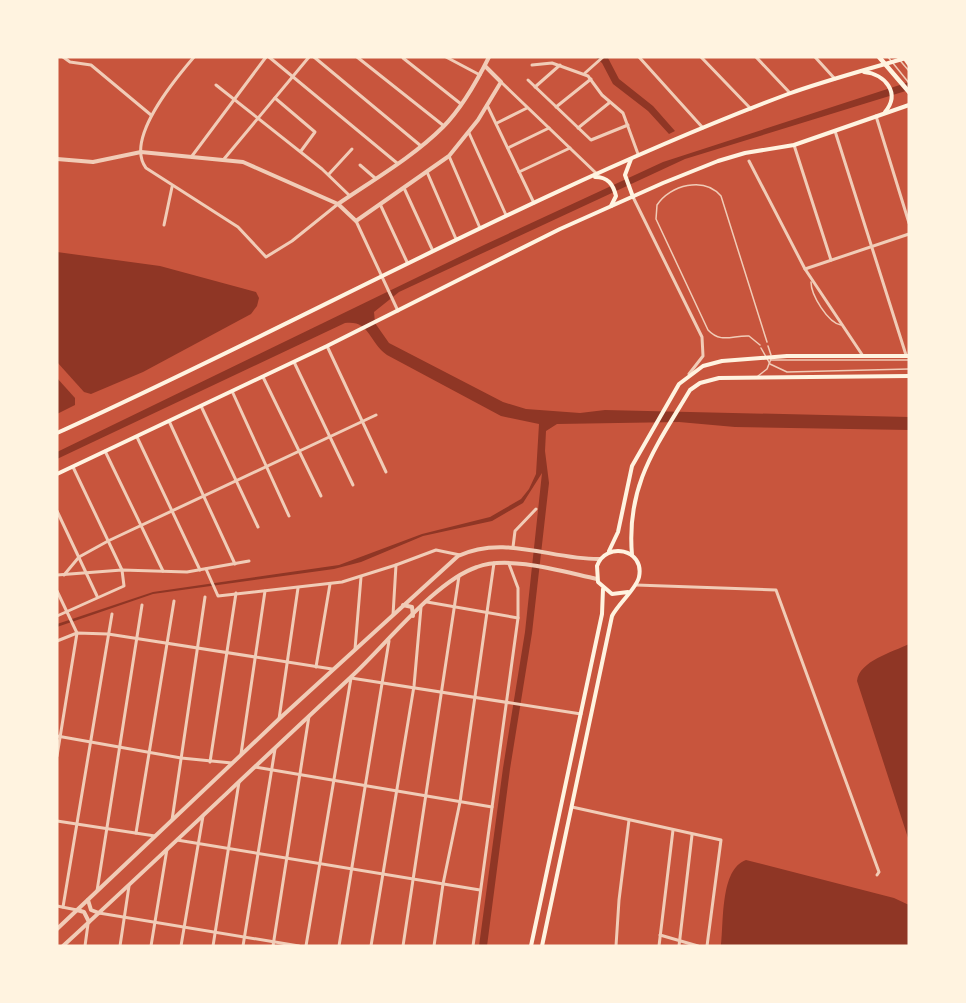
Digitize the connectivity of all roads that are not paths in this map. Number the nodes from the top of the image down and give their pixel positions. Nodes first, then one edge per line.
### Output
1 (63, 57) edge
2 (194, 57) edge
3 (267, 57) edge
4 (309, 57) edge
5 (314, 57) edge
6 (357, 57) edge
7 (446, 57) edge
8 (489, 57) edge
9 (603, 57) edge
10 (639, 57) edge
11 (701, 57) edge
12 (756, 57) edge
13 (815, 57) edge
14 (879, 57) edge
15 (888, 57) edge
16 (403, 58) edge
17 (904, 60) edge
18 (892, 62) junction
19 (532, 65) dead end
20 (560, 65) junction
21 (485, 66) junction
22 (887, 67) junction
23 (909, 71) edge
24 (862, 72) junction
25 (585, 73) junction
26 (480, 75) junction
27 (292, 76) junction
28 (591, 79) junction
29 (835, 79) junction
30 (528, 80) dead end
31 (501, 82) junction
32 (909, 83) edge
33 (216, 85) dead end
34 (535, 87) junction
35 (909, 92) edge
36 (791, 93) junction
37 (275, 98) junction
38 (232, 99) junction
39 (610, 102) junction
40 (461, 104) junction
41 (487, 105) junction
42 (909, 105) edge
43 (556, 107) junction
44 (527, 108) junction
45 (751, 109) junction
46 (898, 109) junction
47 (909, 110) edge
48 (151, 115) junction
49 (876, 116) junction
50 (259, 119) junction
51 (496, 124) junction
52 (628, 125) junction
53 (444, 126) junction
54 (549, 128) junction
55 (578, 128) junction
56 (703, 128) junction
57 (836, 131) junction
58 (469, 133) junction
59 (794, 145) junction
60 (421, 146) junction
61 (508, 148) junction
62 (570, 148) junction
63 (352, 149) dead end
64 (141, 152) junction
65 (300, 152) junction
66 (638, 154) junction
67 (192, 156) junction
68 (449, 156) junction
69 (632, 157) junction
70 (57, 159) edge
71 (224, 159) junction
72 (749, 161) dead end
73 (397, 163) junction
74 (360, 165) dead end
75 (427, 172) junction
76 (519, 172) junction
77 (329, 175) junction
78 (599, 175) junction
79 (375, 178) junction
80 (172, 187) junction
81 (404, 188) junction
82 (350, 196) junction
83 (633, 198) junction
84 (338, 204) junction
85 (380, 204) junction
86 (534, 204) junction
87 (608, 209) junction
88 (506, 215) junction
89 (356, 221) junction
90 (909, 223) edge
91 (164, 225) dead end
92 (480, 228) junction
93 (909, 234) edge
94 (456, 239) junction
95 (871, 247) junction
96 (432, 249) junction
97 (831, 260) junction
98 (406, 262) junction
99 (805, 269) junction
100 (381, 275) junction
101 (812, 278) junction
102 (398, 311) junction
103 (843, 326) junction
104 (767, 342) dead end
105 (760, 345) dead end
106 (327, 346) junction
107 (768, 346) dead end
108 (761, 348) dead end
109 (863, 356) junction
110 (764, 357) junction
111 (908, 357) edge
112 (771, 358) junction
113 (294, 362) junction
114 (770, 364) junction
115 (909, 369) edge
116 (689, 374) junction
117 (909, 376) edge
118 (263, 377) junction
119 (751, 378) junction
120 (232, 391) junction
121 (201, 406) junction
122 (375, 415) dead end
123 (169, 421) junction
124 (362, 422) junction
125 (57, 433) edge
126 (137, 436) junction
127 (330, 438) junction
128 (105, 452) junction
129 (300, 452) junction
130 (73, 467) junction
131 (268, 468) junction
132 (386, 472) dead end
133 (57, 474) edge
134 (237, 482) junction
135 (353, 485) dead end
136 (321, 496) dead end
137 (204, 498) junction
138 (536, 509) dead end
139 (57, 511) edge
140 (172, 512) junction
141 (289, 516) dead end
142 (141, 526) junction
143 (258, 527) dead end
144 (108, 541) junction
145 (513, 547) junction
146 (608, 552) junction
147 (460, 555) junction
148 (632, 555) junction
149 (79, 557) junction
150 (600, 559) junction
151 (249, 561) dead end
152 (494, 563) junction
153 (236, 564) junction
154 (509, 564) junction
155 (396, 566) junction
156 (206, 569) junction
157 (122, 570) junction
158 (200, 570) junction
159 (163, 571) junction
160 (87, 573) junction
161 (459, 574) junction
162 (57, 575) edge
163 (64, 575) junction
164 (361, 577) junction
165 (597, 579) junction
166 (330, 584) junction
167 (636, 585) junction
168 (298, 588) junction
169 (603, 588) junction
170 (57, 591) edge
171 (266, 591) junction
172 (628, 592) junction
173 (236, 593) junction
174 (97, 596) junction
175 (205, 597) dead end
176 (174, 601) dead end
177 (427, 602) junction
178 (142, 605) dead end
179 (403, 605) junction
180 (422, 607) junction
181 (455, 608) junction
182 (67, 613) junction
183 (487, 613) junction
184 (112, 614) dead end
185 (393, 615) junction
186 (57, 616) edge
187 (413, 616) junction
188 (518, 618) junction
189 (77, 633) junction
190 (108, 634) junction
191 (137, 638) junction
192 (57, 641) edge
193 (389, 642) junction
194 (167, 643) junction
195 (198, 648) junction
196 (355, 649) junction
197 (227, 653) junction
198 (255, 658) junction
199 (287, 662) junction
200 (316, 667) junction
201 (332, 669) junction
202 (351, 678) junction
203 (382, 681) junction
204 (414, 686) junction
205 (444, 691) junction
206 (476, 697) junction
207 (507, 702) junction
208 (581, 714) junction
209 (309, 715) junction
210 (279, 718) junction
211 (58, 737) edge
212 (91, 743) junction
213 (275, 746) junction
214 (120, 747) junction
215 (149, 753) junction
216 (241, 754) junction
217 (57, 756) edge
218 (181, 758) junction
219 (210, 762) junction
220 (232, 763) junction
221 (253, 767) junction
222 (271, 770) junction
223 (299, 774) junction
224 (240, 779) junction
225 (334, 780) junction
226 (367, 786) junction
227 (397, 791) junction
228 (426, 796) junction
229 (459, 802) junction
230 (492, 807) junction
231 (572, 807) junction
232 (203, 814) junction
233 (172, 820) junction
234 (629, 820) junction
235 (57, 821) edge
236 (76, 824) junction
237 (107, 829) junction
238 (673, 830) junction
239 (136, 833) junction
240 (692, 834) junction
241 (155, 836) junction
242 (176, 839) junction
243 (196, 843) junction
244 (167, 848) junction
245 (229, 848) junction
246 (258, 853) junction
247 (285, 858) junction
248 (319, 863) junction
249 (350, 868) junction
250 (383, 874) junction
251 (878, 875) dead end
252 (413, 879) junction
253 (443, 884) junction
254 (129, 886) junction
255 (480, 890) junction
256 (97, 891) junction
257 (88, 899) junction
258 (57, 906) edge
259 (63, 907) junction
260 (77, 910) junction
261 (99, 913) junction
262 (124, 916) junction
263 (155, 921) junction
264 (89, 923) junction
265 (184, 926) junction
266 (57, 929) edge
267 (216, 932) junction
268 (660, 935) junction
269 (244, 937) junction
270 (679, 941) junction
271 (273, 944) edge
272 (63, 946) edge
273 (85, 946) edge
274 (120, 946) edge
275 (151, 946) edge
276 (181, 946) edge
277 (213, 946) edge
278 (243, 946) edge
279 (299, 946) edge
280 (306, 946) edge
281 (339, 946) edge
282 (371, 946) edge
283 (403, 946) edge
284 (434, 946) edge
285 (473, 946) edge
286 (531, 946) edge
287 (542, 946) edge
288 (616, 946) edge
289 (659, 946) edge
290 (678, 946) edge
291 (698, 946) edge
292 (707, 946) edge

1 - 48 street
2 - 48 street
3 - 27 street
3 - 38 street
4 - 27 street
5 - 60 street
6 - 53 street
7 - 26 street
8 - 21 street
9 - 25 street
10 - 56 street
11 - 45 street
12 - 36 street
13 - 29 street
14 - 22 main road
15 - 18 lane
16 - 40 street
17 - 18 main road
17 - 23 lane
18 - 22 main road
18 - 32 lane
19 - 20 street
20 - 25 street
20 - 34 street
21 - 26 street
21 - 31 street
22 - 24 main road
22 - 35 main road
24 - 29 main road
24 - 49 main road
25 - 28 street
26 - 40 street
27 - 37 street
27 - 73 street
28 - 39 street
28 - 43 street
29 - 36 main road
30 - 34 street
31 - 41 street
31 - 44 street
33 - 38 street
34 - 43 street
36 - 45 main road
37 - 50 street
37 - 65 street
38 - 50 street
38 - 67 street
39 - 52 street
39 - 55 street
40 - 53 street
41 - 51 street
41 - 58 street
42 - 46 main road
43 - 55 street
44 - 51 street
44 - 54 street
45 - 56 main road
46 - 47 main road
46 - 49 main road
48 - 64 street
49 - 57 main road
49 - 90 street
50 - 65 street
50 - 71 street
51 - 61 street
52 - 55 street
52 - 66 street
53 - 60 street
54 - 61 street
54 - 62 street
56 - 66 main road
57 - 59 main road
57 - 95 street
58 - 68 street
58 - 88 street
59 - 83 main road
59 - 97 street
60 - 73 street
61 - 76 street
62 - 76 street
62 - 78 street
63 - 77 street
64 - 67 street
64 - 70 street
64 - 80 street
65 - 77 street
66 - 69 main road
67 - 71 street
68 - 75 street
68 - 92 street
69 - 78 main road
69 - 83 main road
71 - 84 street
72 - 99 street
73 - 79 street
74 - 79 street
75 - 81 street
75 - 94 street
76 - 86 street
77 - 82 street
78 - 86 main road
78 - 87 main road
79 - 82 street
80 - 84 street
80 - 91 street
81 - 85 street
81 - 96 street
82 - 84 street
83 - 87 main road
83 - 116 street
84 - 89 street
85 - 89 street
85 - 98 street
86 - 88 main road
87 - 102 main road
88 - 92 main road
89 - 100 street
92 - 94 main road
93 - 95 street
94 - 96 main road
95 - 97 street
95 - 111 street
96 - 98 main road
97 - 99 street
98 - 100 main road
99 - 101 street
100 - 102 street
100 - 125 main road
101 - 103 street
101 - 103 lane
102 - 106 main road
103 - 109 street
104 - 105 lane
106 - 113 main road
106 - 124 street
107 - 112 lane
108 - 110 lane
109 - 111 main road
109 - 112 main road
110 - 112 main road
110 - 114 lane
110 - 116 main road
111 - 112 lane
112 - 114 lane
113 - 118 main road
113 - 127 street
114 - 115 lane
114 - 119 lane
116 - 146 main road
117 - 119 main road
118 - 120 main road
118 - 129 street
119 - 148 main road
120 - 121 main road
120 - 131 street
121 - 123 main road
121 - 134 street
122 - 124 street
123 - 126 main road
123 - 137 street
124 - 127 street
124 - 132 street
126 - 128 main road
126 - 140 street
127 - 129 street
127 - 135 street
128 - 130 main road
128 - 142 street
129 - 131 street
129 - 136 street
130 - 133 main road
130 - 144 street
131 - 134 street
131 - 141 street
134 - 137 street
134 - 143 street
137 - 140 street
137 - 153 street
138 - 145 street
139 - 149 street
140 - 142 street
140 - 158 street
142 - 144 street
142 - 159 street
144 - 149 street
144 - 157 street
145 - 147 street
145 - 150 street
146 - 148 main road
146 - 150 main road
147 - 155 street
147 - 179 street
148 - 167 main road
149 - 160 street
149 - 163 street
150 - 165 main road
151 - 153 street
152 - 154 street
152 - 161 street
152 - 183 street
153 - 156 street
154 - 165 street
154 - 188 street
155 - 164 street
155 - 185 street
156 - 158 street
156 - 173 street
157 - 159 street
157 - 160 street
157 - 174 street
158 - 159 street
160 - 163 street
160 - 174 street
161 - 177 street
161 - 181 street
162 - 163 street
164 - 166 street
164 - 196 street
165 - 169 main road
166 - 168 street
166 - 200 street
167 - 172 main road
167 - 251 street
168 - 171 street
168 - 199 street
169 - 172 main road
169 - 208 main road
170 - 182 street
171 - 173 street
171 - 198 street
172 - 231 main road
173 - 197 street
174 - 182 street
175 - 195 street
176 - 194 street
177 - 180 street
177 - 181 street
178 - 191 street
179 - 185 street
179 - 187 street
180 - 187 street
180 - 204 street
181 - 183 street
181 - 205 street
182 - 186 street
182 - 189 street
183 - 188 street
183 - 206 street
184 - 190 street
185 - 196 street
187 - 193 street
188 - 207 street
189 - 190 street
189 - 192 street
189 - 211 street
190 - 191 street
190 - 212 street
191 - 194 street
191 - 214 street
193 - 202 street
193 - 203 street
194 - 195 street
194 - 215 street
195 - 197 street
195 - 218 street
196 - 201 street
197 - 198 street
197 - 219 street
198 - 199 street
198 - 216 street
199 - 200 street
199 - 210 street
200 - 201 street
201 - 210 street
202 - 203 street
202 - 209 street
202 - 225 street
203 - 204 street
203 - 226 street
204 - 205 street
204 - 227 street
205 - 206 street
205 - 228 street
206 - 207 street
206 - 229 street
207 - 208 street
207 - 230 street
208 - 286 main road
209 - 213 street
209 - 223 street
210 - 216 street
211 - 212 street
211 - 217 street
212 - 214 street
212 - 236 street
213 - 221 street
213 - 222 street
214 - 215 street
214 - 237 street
215 - 218 street
215 - 239 street
216 - 220 street
218 - 219 street
218 - 233 street
219 - 220 street
220 - 233 street
221 - 222 street
221 - 224 street
222 - 223 street
222 - 246 street
223 - 225 street
223 - 247 street
224 - 232 street
224 - 245 street
225 - 226 street
225 - 248 street
226 - 227 street
226 - 249 street
227 - 228 street
227 - 250 street
228 - 229 street
228 - 252 street
229 - 230 street
229 - 253 street
230 - 255 street
231 - 234 street
231 - 287 main road
232 - 242 street
232 - 243 street
233 - 241 street
234 - 238 street
234 - 288 street
235 - 236 street
236 - 237 street
236 - 259 street
237 - 239 street
237 - 256 street
238 - 240 street
238 - 268 street
239 - 241 street
240 - 270 street
240 - 292 street
241 - 256 street
242 - 243 street
242 - 244 street
243 - 245 street
243 - 265 street
244 - 254 street
244 - 263 street
245 - 246 street
245 - 267 street
246 - 247 street
246 - 269 street
247 - 248 street
247 - 271 street
248 - 249 street
248 - 280 street
249 - 250 street
249 - 281 street
250 - 252 street
250 - 282 street
252 - 253 street
252 - 283 street
253 - 255 street
253 - 284 street
254 - 261 street
254 - 262 street
255 - 285 street
256 - 257 street
257 - 260 street
257 - 261 street
258 - 259 street
259 - 260 street
260 - 264 street
260 - 266 street
261 - 262 street
261 - 264 street
262 - 263 street
262 - 274 street
263 - 265 street
263 - 275 street
264 - 272 street
264 - 273 street
265 - 267 street
265 - 276 street
267 - 269 street
267 - 277 street
268 - 270 street
268 - 289 street
269 - 271 street
269 - 278 street
270 - 290 street
270 - 291 street
271 - 279 street

